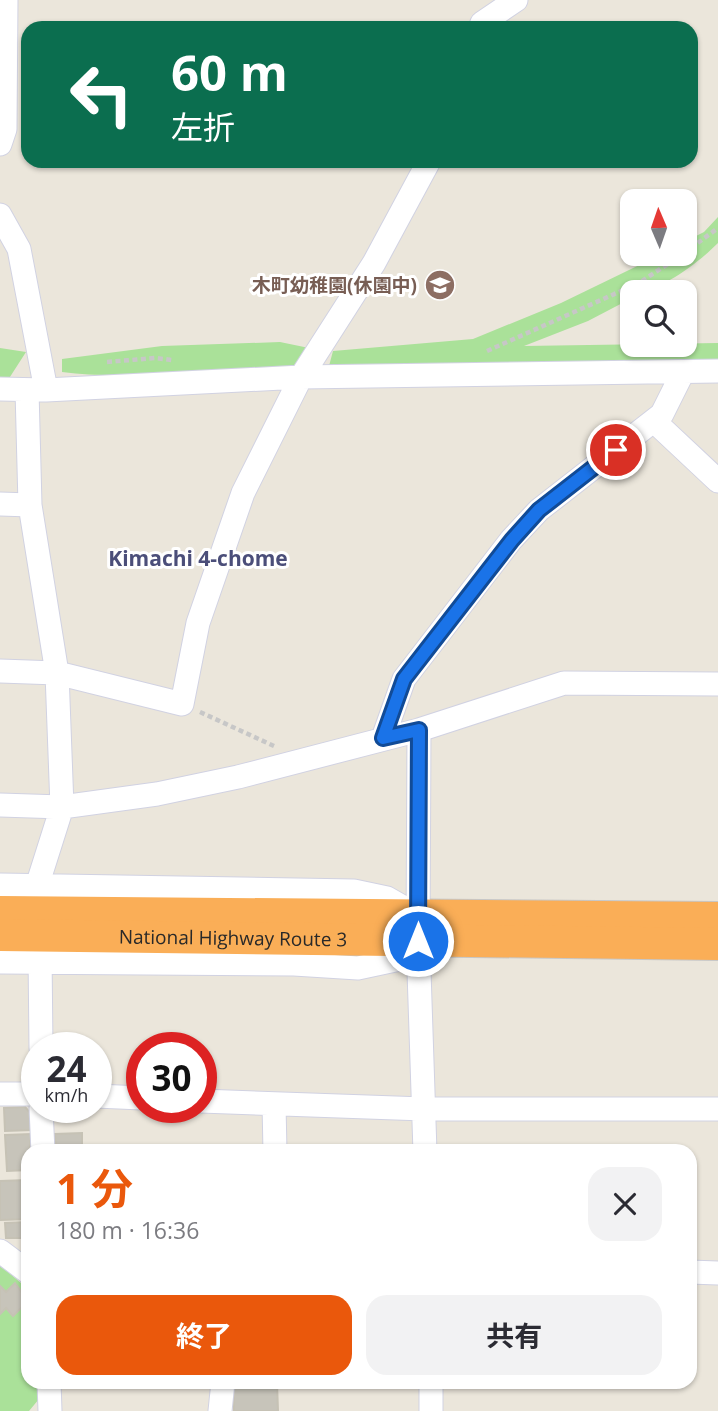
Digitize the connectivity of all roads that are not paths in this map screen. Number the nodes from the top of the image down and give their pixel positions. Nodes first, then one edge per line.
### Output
1 (6, 0) edge
2 (516, 0) edge
3 (485, 21) edge
4 (2, 137) edge
5 (425, 168) edge
6 (0, 215) edge
7 (718, 371) edge
8 (683, 372) junction
9 (301, 377) junction
10 (0, 389) edge
11 (36, 390) junction
12 (654, 421) junction
13 (718, 481) edge
14 (0, 504) edge
15 (30, 505) junction
16 (0, 671) edge
17 (57, 673) junction
18 (718, 684) edge
19 (419, 730) junction
20 (383, 738) junction
21 (0, 805) edge
22 (62, 807) junction
23 (0, 885) edge
24 (38, 893) junction
25 (0, 912) edge
26 (718, 918) edge
27 (418, 928) junction
28 (0, 935) edge
29 (718, 944) edge
30 (40, 958) junction
31 (0, 962) edge
32 (41, 1032) edge
33 (0, 1094) edge
34 (21, 1094) edge
35 (217, 1102) edge
36 (274, 1104) junction
37 (718, 1108) edge
38 (424, 1109) junction
39 (42, 1123) edge
40 (43, 1144) edge
41 (275, 1144) edge
42 (425, 1144) edge
43 (0, 1250) edge
44 (21, 1253) edge
45 (21, 1266) edge
46 (697, 1272) edge
47 (718, 1273) edge
48 (49, 1389) edge
49 (222, 1389) edge
50 (431, 1389) edge
51 (50, 1411) edge
52 (220, 1411) edge
53 (431, 1411) edge

1 - 4 street
2 - 3 street
5 - 9 street
6 - 11 street
7 - 8 street
8 - 9 street
8 - 12 street
9 - 11 street
9 - 17 street
10 - 11 street
11 - 15 street
12 - 13 street
12 - 20 street
14 - 15 street
15 - 17 street
16 - 17 street
17 - 22 street
18 - 19 street
19 - 20 street
19 - 27 street
20 - 22 street
21 - 22 street
22 - 24 street
23 - 24 street
24 - 27 street
25 - 27 highway, National Highway Route 3
26 - 27 highway, National Highway Route 3
27 - 28 highway, National Highway Route 3
27 - 29 highway, National Highway Route 3
27 - 30 street
27 - 38 street
30 - 31 street
30 - 32 street
33 - 34 street
35 - 36 street
36 - 38 street
36 - 41 street
37 - 38 street
38 - 42 street
39 - 40 street
43 - 44 street
43 - 45 street
46 - 47 street
48 - 51 street
49 - 52 street
50 - 53 street

